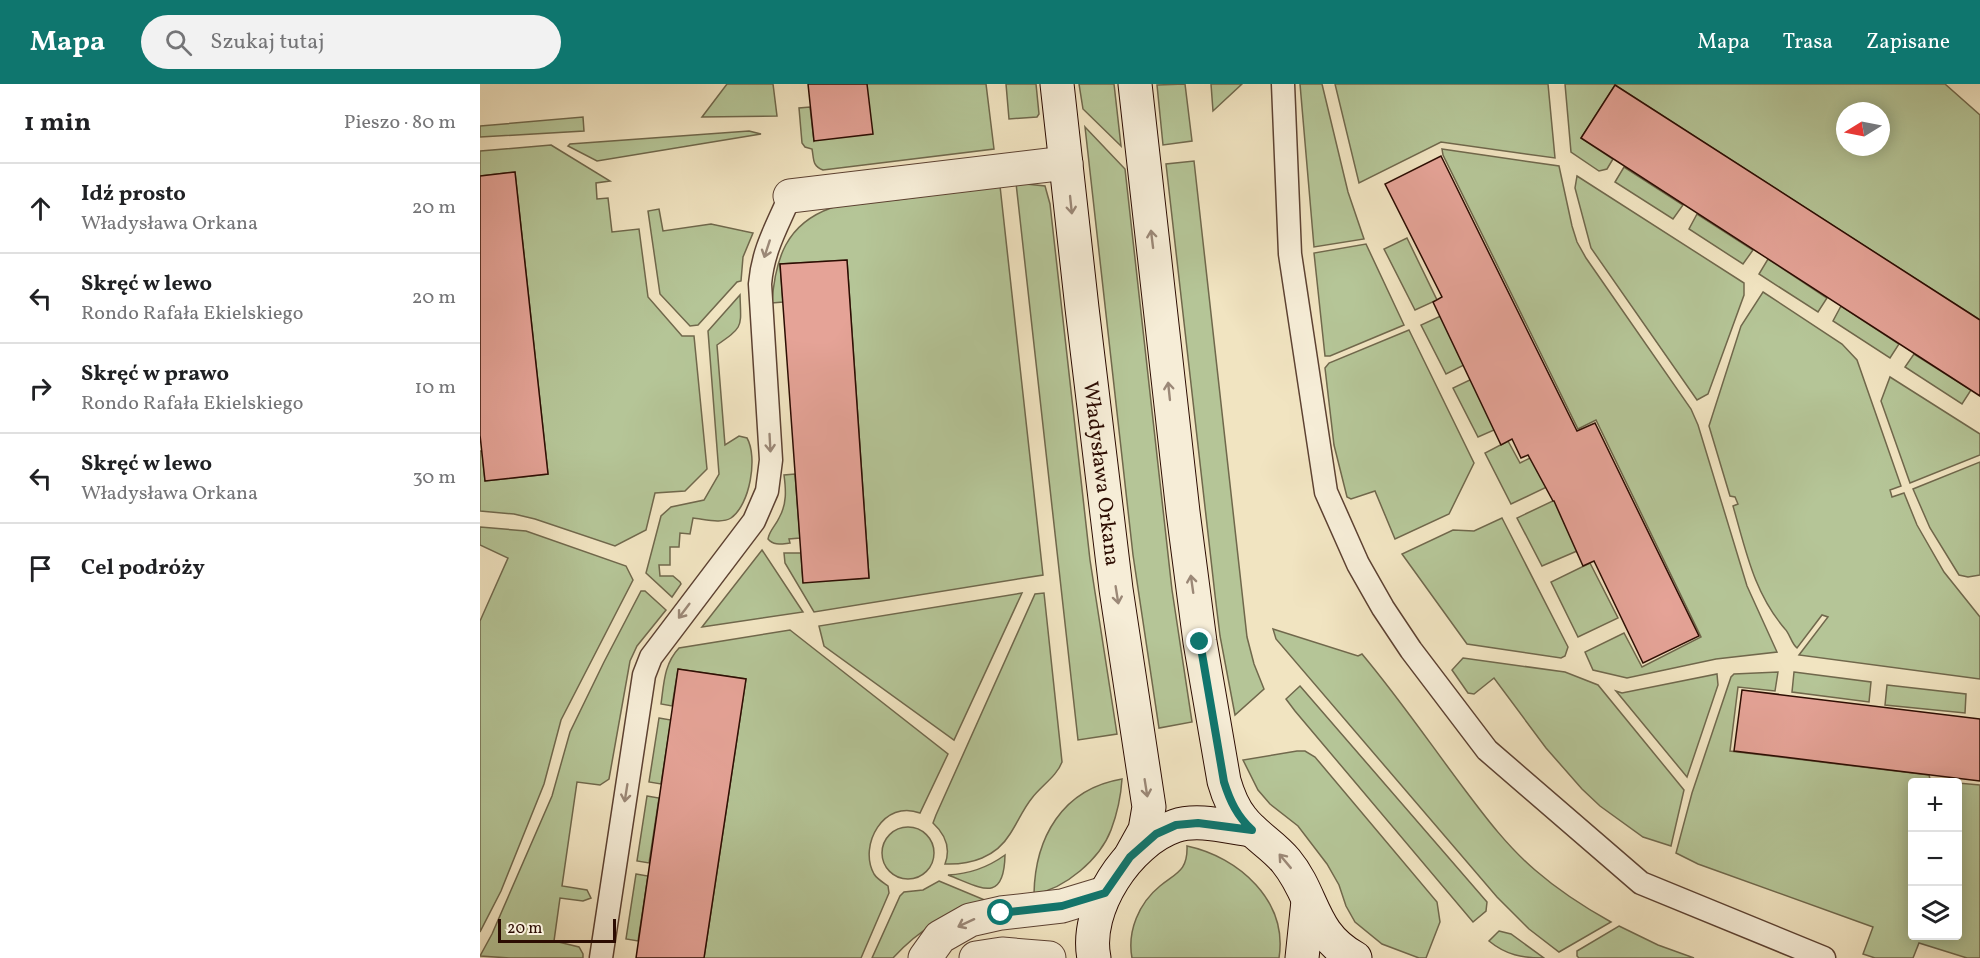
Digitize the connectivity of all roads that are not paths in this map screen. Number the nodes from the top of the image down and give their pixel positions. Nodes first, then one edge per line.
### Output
1 (1057, 84) edge
2 (1135, 84) edge
3 (1283, 84) edge
4 (1066, 163) junction
5 (790, 196) joint
6 (1252, 830) junction
7 (1130, 857) junction
8 (1105, 893) junction
9 (1308, 901) junction
10 (601, 958) edge
11 (925, 958) edge
12 (976, 958) edge
13 (1049, 958) edge
14 (1094, 958) edge
15 (1302, 958) edge
16 (1355, 958) edge
17 (1824, 958) edge

1 - 4 street, Władysława Orkana
6 -> 2 street
3 - 17 lane
4 - 5 street
4 -> 7 street, Władysława Orkana
5 -> 10 lane
6 - 7 street
9 -> 6 street
7 - 8 street
8 -> 11 street
8 - 14 street
9 - 15 street
9 - 16 street
12 - 13 street

